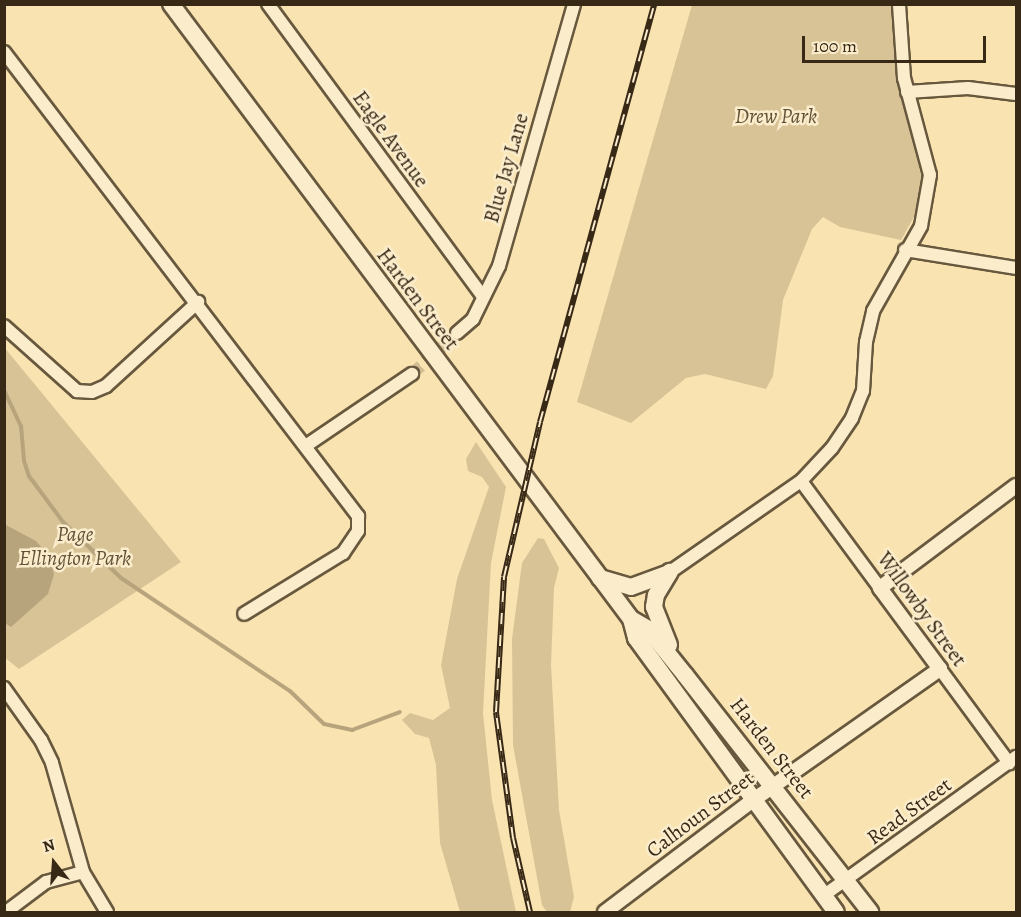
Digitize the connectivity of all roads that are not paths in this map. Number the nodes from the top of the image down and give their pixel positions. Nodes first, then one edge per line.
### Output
1 (171, 4) edge
2 (268, 4) edge
3 (574, 4) edge
4 (899, 4) edge
5 (4, 52) edge
6 (907, 92) junction
7 (1017, 94) edge
8 (905, 250) junction
9 (1017, 268) edge
10 (483, 297) junction
11 (198, 302) junction
12 (4, 326) edge
13 (457, 333) tunnel mouth
14 (412, 374) tunnel mouth
15 (307, 445) junction
16 (801, 481) junction
17 (1017, 486) edge
18 (670, 572) junction
19 (600, 578) junction
20 (880, 588) junction
21 (244, 614) dead end
22 (631, 619) junction
23 (940, 669) junction
24 (685, 675) junction
25 (5, 690) edge
26 (1013, 760) edge
27 (774, 785) junction
28 (752, 801) junction
29 (83, 872) junction
30 (846, 881) junction
31 (824, 896) junction
32 (6, 912) edge
33 (107, 912) edge
34 (605, 912) edge
35 (836, 912) edge
36 (870, 912) edge

1 - 19 main road, Harden Street
2 - 10 street, Eagle Avenue
3 - 10 street, Blue Jay Lane
4 - 6 street
5 - 11 street
6 - 7 street
6 - 8 street
8 - 9 street
8 - 16 street
10 - 13 street, Blue Jay Lane
11 - 12 street
11 - 15 street
14 - 15 street
15 - 21 street
16 - 18 street
16 - 20 street, Willowby Street
17 - 20 street
18 - 19 main road
18 - 24 main road
19 - 22 main road, Harden Street
20 - 23 street, Willowby Street
22 - 24 main road, Harden Street
22 - 28 main road, Harden Street
23 - 26 street, Willowby Street
23 - 27 street, Calhoun Street
24 - 27 main road, Harden Street
25 - 29 street
26 - 30 street, Read Street
27 - 28 street, Calhoun Street
27 - 30 main road, Harden Street
28 - 31 main road, Harden Street
28 - 34 street, Calhoun Street
29 - 32 street
29 - 33 street
30 - 31 street, Read Street
30 - 36 main road, Harden Street
31 - 35 main road, Harden Street

